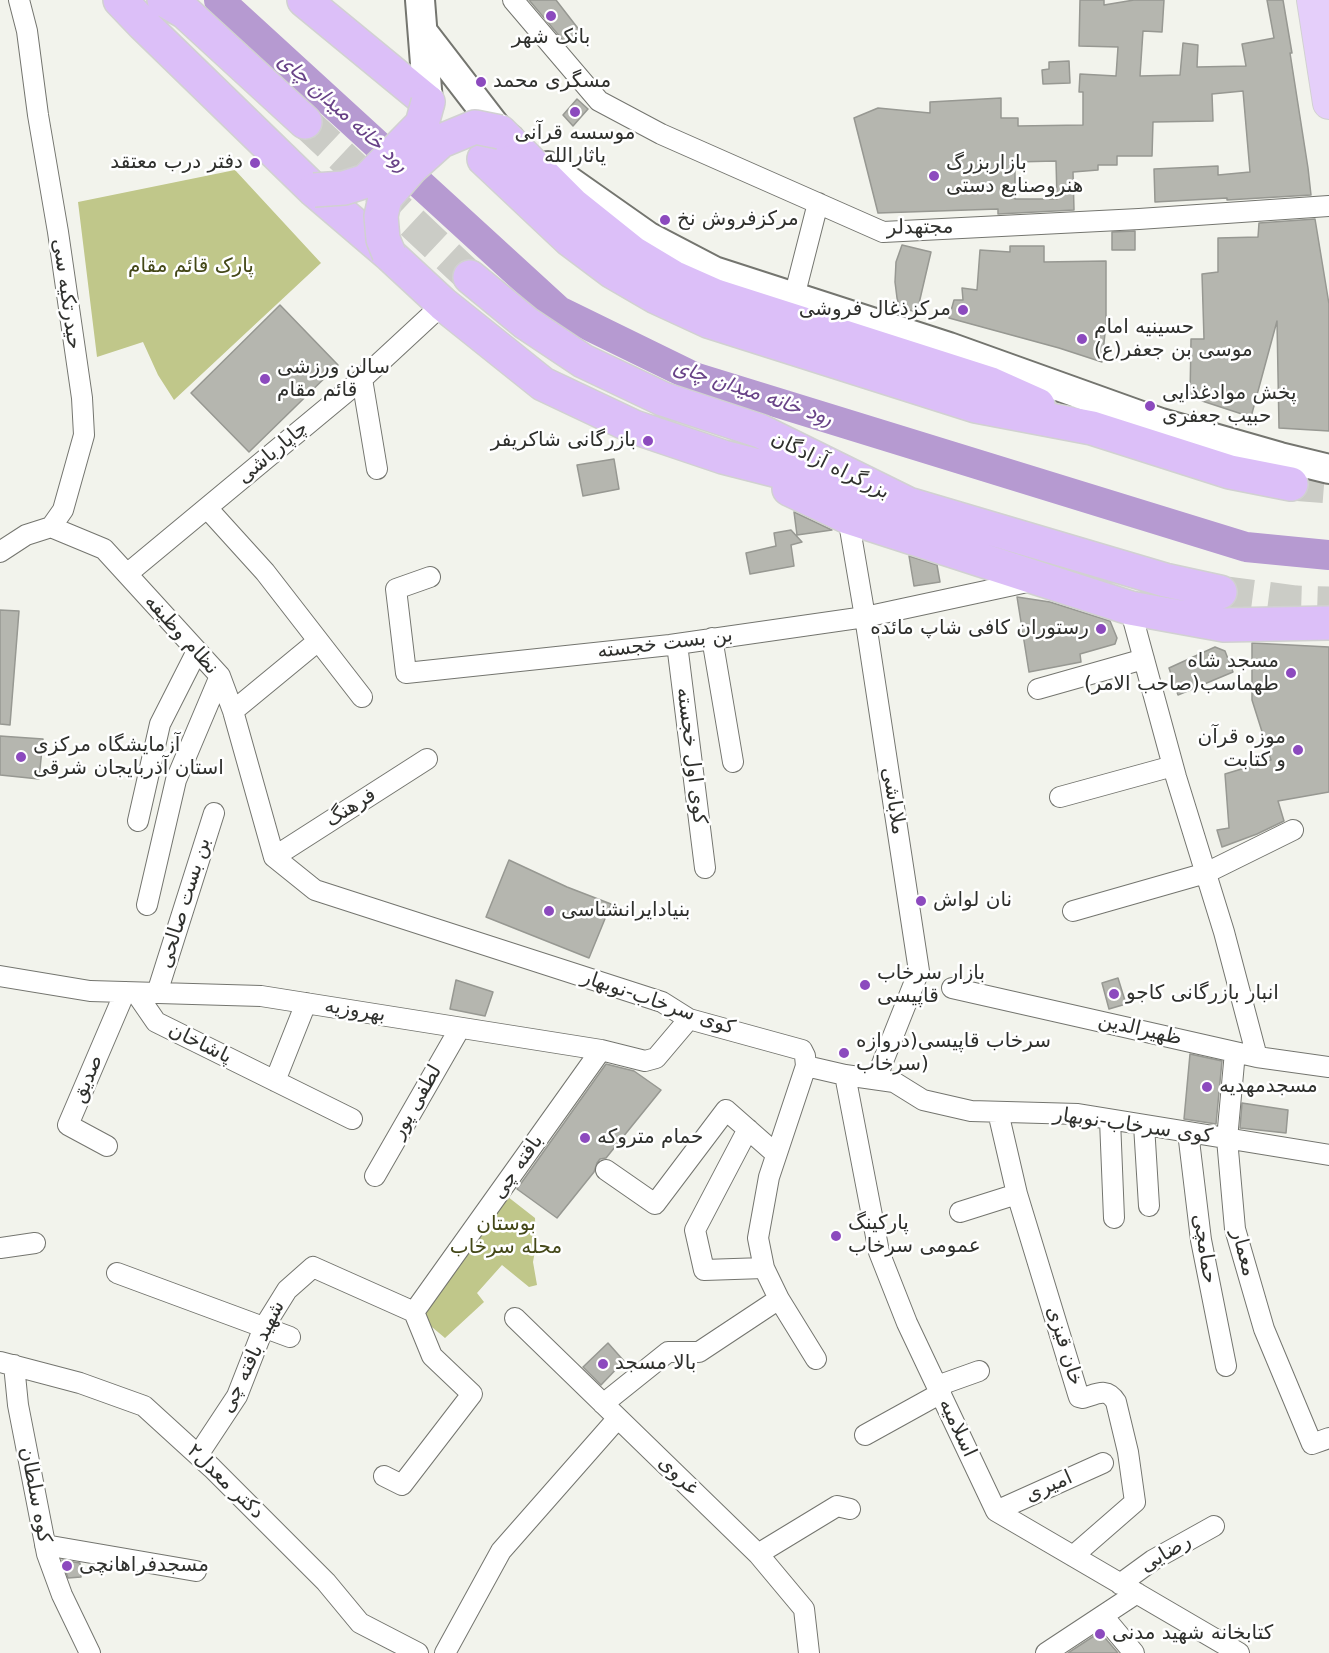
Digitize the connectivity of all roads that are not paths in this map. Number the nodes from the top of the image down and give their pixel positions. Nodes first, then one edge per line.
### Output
1 (19, 0) edge
2 (109, 0) edge
3 (120, 0) edge
4 (164, 0) edge
5 (304, 0) edge
6 (420, 0) edge
7 (513, 0) edge
8 (1313, 0) edge
9 (142, 24) junction
10 (423, 32) junction
11 (428, 102) junction
12 (1329, 103) edge
13 (305, 122) tunnel mouth
14 (492, 146) junction
15 (314, 190) junction
16 (818, 203) junction
17 (1329, 206) edge
18 (388, 254) junction
19 (470, 277) tunnel mouth
20 (794, 297) junction
21 (443, 304) junction
22 (362, 379) junction
23 (723, 457) junction
24 (377, 469) dead end
25 (1329, 469) edge
26 (1291, 484) tunnel mouth
27 (908, 504) junction
28 (207, 508) junction
29 (848, 517) junction
30 (51, 527) junction
31 (0, 552) edge
32 (127, 574) junction
33 (430, 577) dead end
34 (1041, 579) junction
35 (1220, 592) tunnel mouth
36 (1130, 608) junction
37 (865, 617) junction
38 (1329, 623) edge
39 (712, 638) junction
40 (318, 641) junction
41 (677, 644) junction
42 (196, 651) junction
43 (1144, 659) junction
44 (220, 676) junction
45 (1038, 689) dead end
46 (362, 697) dead end
47 (233, 711) junction
48 (427, 759) dead end
49 (733, 762) dead end
50 (1173, 766) junction
51 (1060, 797) dead end
52 (214, 813) dead end
53 (138, 821) dead end
54 (1293, 830) dead end
55 (274, 856) junction
56 (705, 868) dead end
57 (1206, 873) junction
58 (147, 905) dead end
59 (1073, 910) dead end
60 (0, 976) edge
61 (952, 988) dead end
62 (131, 992) junction
63 (157, 993) junction
64 (306, 1004) junction
65 (689, 1019) junction
66 (460, 1028) junction
67 (601, 1050) junction
68 (1234, 1052) junction
69 (1257, 1058) junction
70 (806, 1066) junction
71 (1329, 1067) edge
72 (845, 1075) junction
73 (876, 1079) junction
74 (275, 1081) junction
75 (998, 1112) junction
76 (352, 1119) dead end
77 (1110, 1119) junction
78 (1144, 1125) junction
79 (748, 1129) junction
80 (1188, 1132) junction
81 (1227, 1139) junction
82 (107, 1146) dead end
83 (776, 1154) junction
84 (1329, 1155) edge
85 (606, 1170) dead end
86 (375, 1176) dead end
87 (1017, 1194) junction
88 (1149, 1206) dead end
89 (960, 1212) dead end
90 (1114, 1218) dead end
91 (35, 1243) dead end
92 (0, 1248) edge
93 (764, 1268) junction
94 (117, 1273) dead end
95 (779, 1299) junction
96 (414, 1312) junction
97 (515, 1318) dead end
98 (264, 1327) junction
99 (290, 1337) dead end
100 (816, 1359) dead end
101 (7, 1364) edge
102 (1226, 1366) dead end
103 (979, 1371) dead end
104 (939, 1390) junction
105 (603, 1404) junction
106 (618, 1418) junction
107 (865, 1435) dead end
108 (1321, 1441) edge
109 (198, 1455) junction
110 (1103, 1463) dead end
111 (384, 1476) dead end
112 (850, 1509) dead end
113 (996, 1510) junction
114 (1214, 1526) dead end
115 (45, 1545) junction
116 (758, 1554) junction
117 (1073, 1556) junction
118 (196, 1570) dead end
119 (1120, 1584) junction
120 (1137, 1593) junction
121 (1103, 1616) junction
122 (1234, 1652) edge
123 (90, 1653) edge
124 (418, 1653) edge
125 (445, 1653) edge
126 (809, 1653) edge
127 (1046, 1653) edge
128 (1134, 1653) edge

1 - 30 street, حیدرتکیه سی
2 - 9 main road
3 - 9 highway
4 - 13 highway
5 - 11 highway
6 - 10 main road
7 - 16 street, مجتهدلر
8 - 12 main road
9 - 15 highway
10 - 11 main road
10 - 14 main road
11 - 15 highway, bridge
14 - 18 highway, bridge
14 - 20 main road
14 - 26 highway
15 - 18 highway
16 - 17 street, مجتهدلر
16 - 20 street
18 - 21 highway
19 - 27 highway, بزرگراه آزادگان
20 - 25 main road
21 - 22 street, چاپارباشی
21 - 23 highway
22 - 24 street
22 - 28 street, چاپارباشی
23 - 27 highway
23 - 29 highway
27 - 35 highway, بزرگراه آزادگان
28 - 32 street, چاپارباشی
28 - 40 street
29 - 34 highway
29 - 37 street, ملاباشی
30 - 31 street
30 - 32 street, نظام وظیفه
32 - 42 street, نظام وظیفه
33 - 41 street, بن بست خجسته
34 - 36 highway
34 - 37 street, بن بست خجسته
36 - 38 highway
36 - 43 street
37 - 39 street, بن بست خجسته
37 - 73 street, ملاباشی
39 - 41 street, بن بست خجسته
39 - 49 street
40 - 46 street
40 - 47 street
41 - 56 street, کوی اول خجسته
42 - 44 street, نظام وظیفه
42 - 53 street
43 - 45 street
43 - 50 street
44 - 47 street, نظام وظیفه
44 - 58 street
47 - 55 street, نظام وظیفه
48 - 55 street, فرهنگ
50 - 51 street
50 - 57 street
52 - 63 street, بن بست صالحی
54 - 57 street
55 - 65 street, کوی سرخاب-نوبهار
57 - 59 street
57 - 69 street
60 - 62 street, بهروزیه
61 - 68 street, ظهیرالدین
62 - 63 street, بهروزیه
62 - 74 street, پاشاخان
62 - 82 street, صدیق
63 - 64 street, بهروزیه
64 - 66 street, بهروزیه
64 - 74 street
65 - 67 street, بهروزیه
65 - 70 street, کوی سرخاب-نوبهار
66 - 67 street, بهروزیه
66 - 86 street, لطفی پور
67 - 96 street, بافته چی
68 - 69 street, ظهیرالدین
68 - 81 street, معمار
69 - 71 street, ظهیرالدین
70 - 72 street, کوی سرخاب-نوبهار
70 - 83 street
72 - 73 street, کوی سرخاب-نوبهار
72 - 104 street, اسلامیه
73 - 75 street, کوی سرخاب-نوبهار
74 - 76 street, پاشاخان
75 - 77 street, کوی سرخاب-نوبهار
75 - 87 street, خان قیزی
77 - 78 street, کوی سرخاب-نوبهار
77 - 90 street
78 - 80 street, کوی سرخاب-نوبهار
78 - 88 street
79 - 83 street
79 - 85 street
79 - 93 street
80 - 81 street, کوی سرخاب-نوبهار
80 - 102 street, حمامچی
81 - 84 street, کوی سرخاب-نوبهار
81 - 108 street, معمار
83 - 93 street
87 - 89 street
87 - 117 street, خان قیزی
91 - 92 street
93 - 95 street
94 - 98 street
95 - 100 street
95 - 105 street
96 - 98 street, شهید بافته چی
96 - 111 street
97 - 105 street, غروی
98 - 99 street
98 - 109 street, شهید بافته چی
101 - 109 street, دکتر معدل۲
101 - 115 street, کوه سلطان
103 - 104 street
104 - 107 street
104 - 113 street, اسلامیه
105 - 106 street, غروی
106 - 116 street, غروی
106 - 125 street
109 - 124 street, دکتر معدل۲
110 - 113 street, امیری
112 - 116 street
113 - 117 street
114 - 119 street, رضایی
115 - 118 street
115 - 123 street, کوه سلطان
116 - 126 street, غروی
117 - 119 street
119 - 120 street
120 - 121 street
120 - 122 street
121 - 127 street
121 - 128 street

